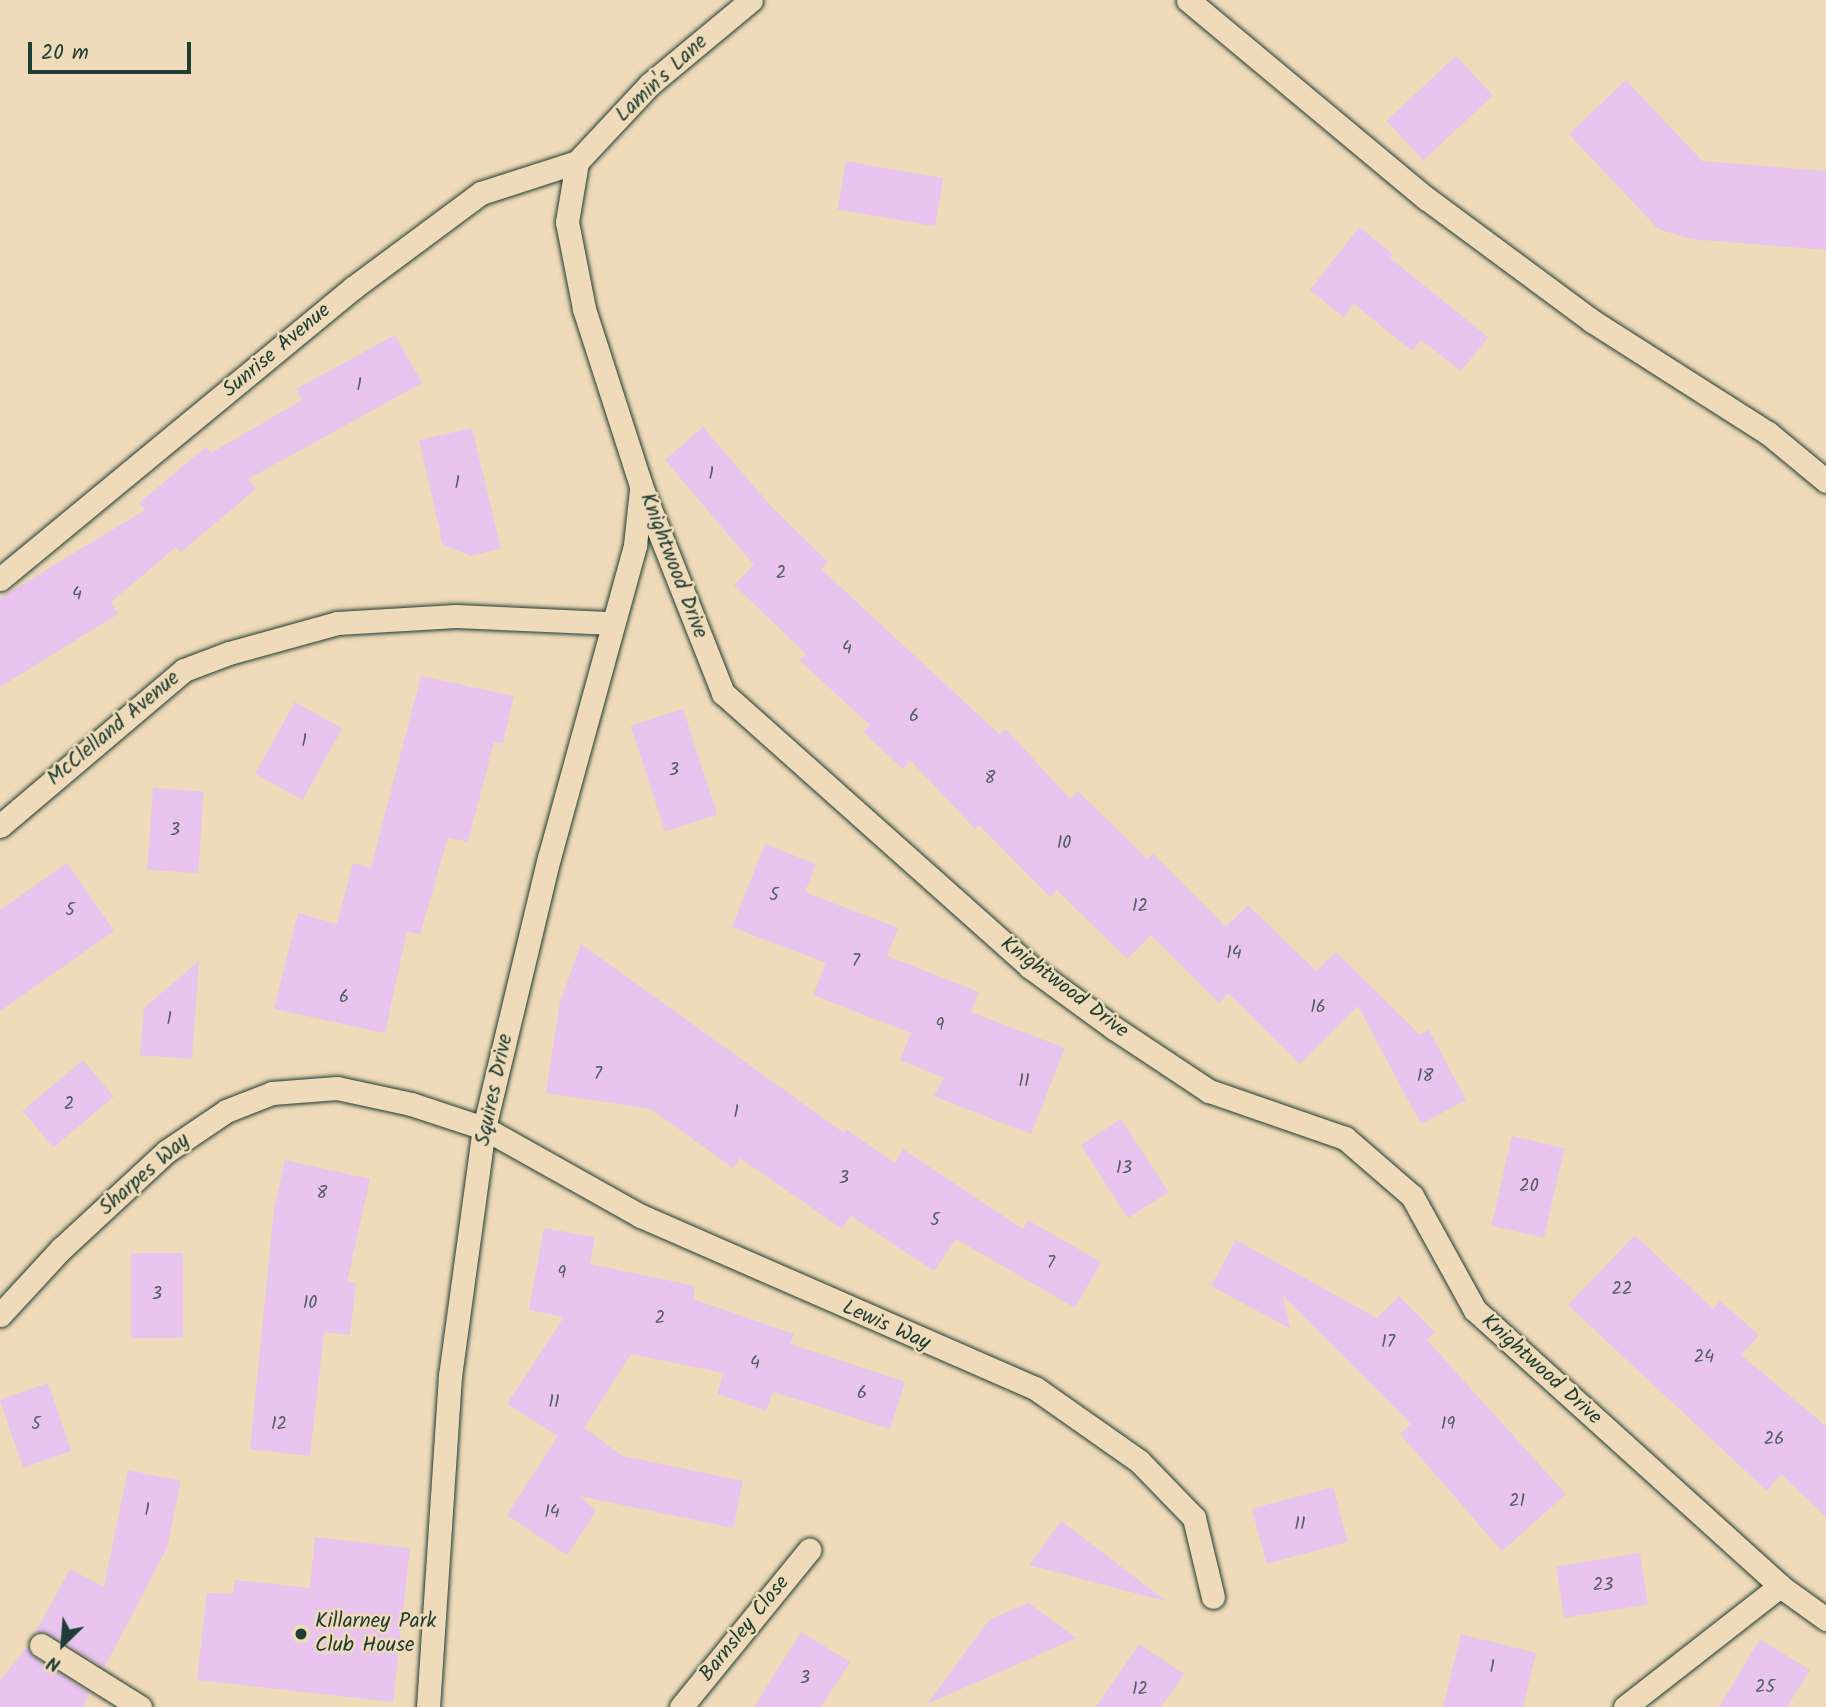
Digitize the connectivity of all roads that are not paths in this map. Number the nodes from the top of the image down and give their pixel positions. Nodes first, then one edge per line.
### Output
1 (751, 0) edge
2 (1188, 0) edge
3 (577, 162) junction
4 (1826, 481) edge
5 (642, 486) junction
6 (0, 579) edge
7 (613, 622) junction
8 (0, 826) edge
9 (484, 1128) junction
10 (0, 1315) edge
11 (809, 1550) dead end
12 (1780, 1586) junction
13 (1213, 1597) dead end
14 (1826, 1619) edge
15 (41, 1646) dead end
16 (1660, 1697) edge
17 (140, 1707) edge
18 (428, 1707) edge
19 (681, 1707) edge
20 (1625, 1707) edge

1 - 3 lane, Lamin's Lane
2 - 4 lane
3 - 5 lane, Knightwood Drive
3 - 6 lane, Sunrise Avenue
5 - 7 lane, Squires Drive
5 - 12 lane, Knightwood Drive
7 - 8 lane, McClelland Avenue
7 - 9 lane, Squires Drive
9 - 10 lane, Sharpes Way
9 - 13 lane, Lewis Way
9 - 18 lane, Squires Drive
11 - 19 lane, Barnsley Close
12 - 14 lane, Knightwood Drive
12 - 16 lane
15 - 17 lane
16 - 20 lane

